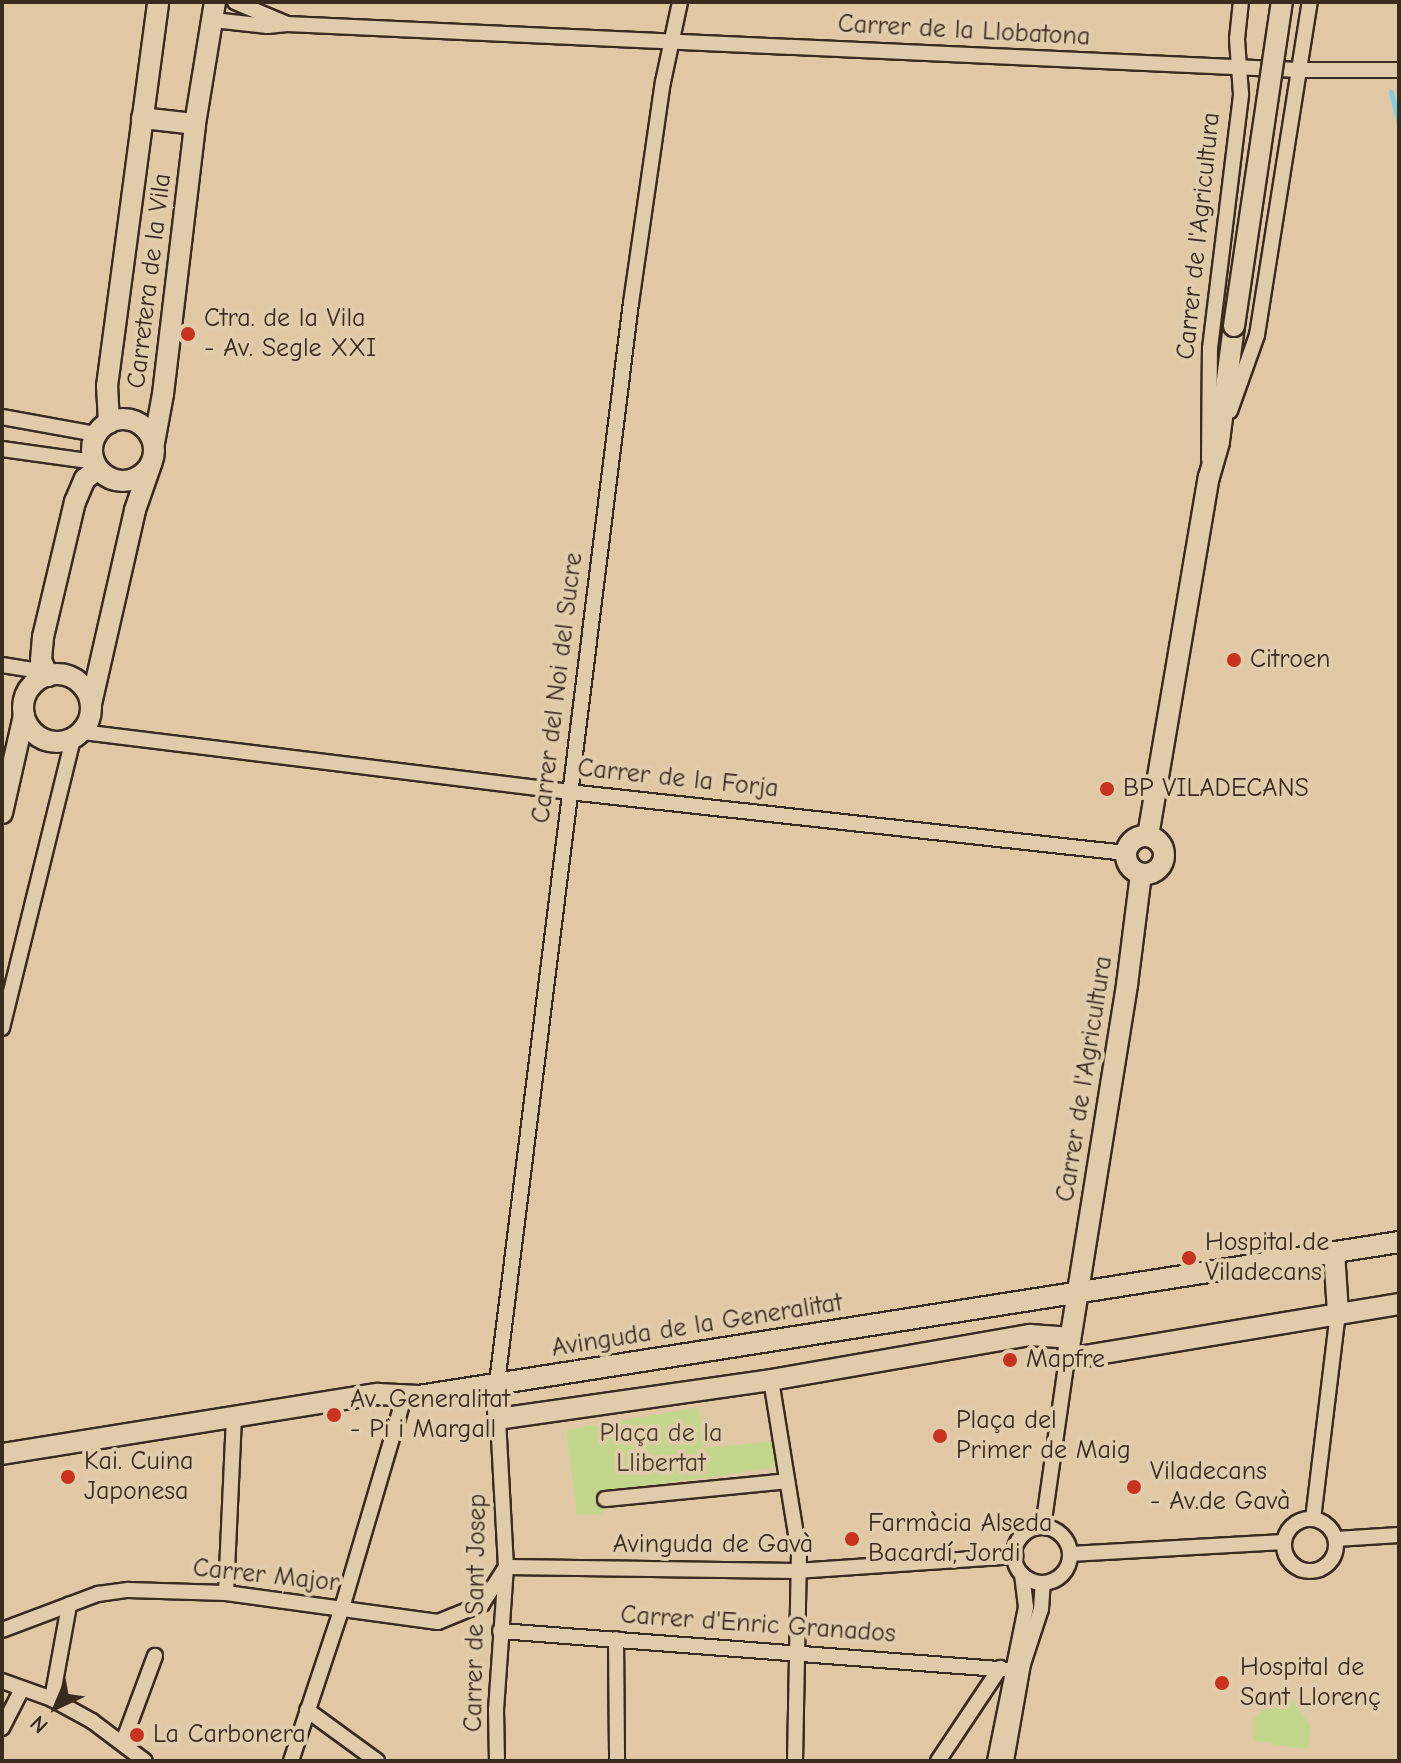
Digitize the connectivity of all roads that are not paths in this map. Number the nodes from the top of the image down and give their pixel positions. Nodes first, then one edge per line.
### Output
1 (158, 2) edge
2 (235, 2) edge
3 (680, 2) edge
4 (1241, 2) edge
5 (1282, 2) edge
6 (1310, 2) edge
7 (219, 12) edge
8 (287, 24) junction
9 (674, 41) junction
10 (1239, 67) junction
11 (1299, 70) junction
12 (1399, 70) edge
13 (142, 118) junction
14 (195, 124) junction
15 (2, 417) edge
16 (102, 428) junction
17 (1219, 441) junction
18 (154, 443) junction
19 (2, 449) edge
20 (151, 464) junction
21 (96, 466) junction
22 (1209, 477) junction
23 (2, 665) edge
24 (46, 677) junction
25 (91, 704) junction
26 (24, 715) junction
27 (78, 735) junction
28 (46, 740) junction
29 (12, 769) junction
30 (569, 792) junction
31 (2, 813) edge
32 (1148, 836) junction
33 (1126, 853) junction
34 (1141, 874) junction
35 (2, 1028) edge
36 (1399, 1242) edge
37 (1334, 1252) junction
38 (1079, 1292) junction
39 (1399, 1304) edge
40 (1338, 1312) junction
41 (1069, 1338) junction
42 (1067, 1359) junction
43 (771, 1380) junction
44 (497, 1383) junction
45 (404, 1398) junction
46 (234, 1418) junction
47 (498, 1419) junction
48 (2, 1454) edge
49 (787, 1481) junction
50 (605, 1499) dead end
51 (1313, 1519) junction
52 (1043, 1527) junction
53 (1399, 1535) edge
54 (1336, 1539) junction
55 (1284, 1542) junction
56 (1070, 1554) junction
57 (1015, 1556) junction
58 (506, 1567) junction
59 (796, 1571) junction
60 (1022, 1574) junction
61 (1043, 1583) junction
62 (226, 1593) junction
63 (69, 1605) junction
64 (342, 1608) junction
65 (2, 1630) edge
66 (500, 1631) junction
67 (616, 1639) junction
68 (796, 1651) junction
69 (155, 1656) dead end
70 (1006, 1669) junction
71 (2, 1681) edge
72 (22, 1689) junction
73 (52, 1699) junction
74 (307, 1710) junction
75 (2, 1728) edge
76 (123, 1742) junction
77 (145, 1761) edge
78 (291, 1761) edge
79 (377, 1761) edge
80 (497, 1761) edge
81 (617, 1761) edge
82 (795, 1761) edge
83 (938, 1761) edge
84 (995, 1761) edge
85 (1006, 1761) edge

1 - 13 street, Carretera de la Vila
2 - 7 street
2 - 8 street, Carrer de la Llobatona
3 - 9 street, Carrer del Noi del Sucre
4 - 10 street, Carrer de l'Agricultura
5 - 17 street, Carrer de l'Agricultura, bridge
6 - 11 street, Carrer de l'Agricultura
7 - 8 street, Carrer de la Llobatona
7 - 14 street, Carretera de la Vila
8 - 9 street, Carrer de la Llobatona
9 - 10 street, Carrer de la Llobatona
9 - 30 street, Carrer del Noi del Sucre
10 - 11 street, Carrer de la Llobatona
10 - 22 street, Carrer de l'Agricultura
11 - 12 street, Carrer de la Llobatona
11 - 17 street, Carrer de l'Agricultura
13 - 14 street
13 - 16 street, Carretera de la Vila
14 - 18 street, Carretera de la Vila
15 - 16 street
16 - 18 street
16 - 21 street
17 - 22 street, Carrer de l'Agricultura
18 - 20 street
19 - 21 street
20 - 21 street
20 - 25 street
21 - 24 street
22 - 32 street, Carrer de l'Agricultura
23 - 24 street
24 - 25 street
24 - 26 street
25 - 27 street
26 - 28 street
26 - 29 street
27 - 28 street
27 - 30 street, Carrer de la Forja
27 - 35 street
28 - 29 street
29 - 31 street
30 - 33 street, Carrer de la Forja
30 - 44 street, Carrer del Noi del Sucre
32 - 33 street
32 - 34 street
33 - 34 street
34 - 38 street, Carrer de l'Agricultura
36 - 37 street, Avinguda de la Generalitat
37 - 38 street, Avinguda de la Generalitat
37 - 40 street
38 - 41 street, Carrer de l'Agricultura
38 - 44 street, Avinguda de la Generalitat
39 - 40 street
40 - 42 street
40 - 51 street
41 - 42 street, Carrer de l'Agricultura
41 - 43 street
42 - 52 street
43 - 47 street
43 - 49 street
44 - 45 street, Avinguda de la Generalitat
44 - 47 street
45 - 46 street, Avinguda de la Generalitat
45 - 64 street
46 - 48 street, Avinguda de la Generalitat
46 - 62 street
47 - 58 street, Carrer de Sant Josep
49 - 50 street
49 - 59 street
51 - 54 street
51 - 55 street
52 - 56 street
52 - 57 street
53 - 54 street
54 - 55 street
55 - 56 street
56 - 61 street
57 - 59 street, Avinguda de Gavà
57 - 60 street
58 - 59 street, Avinguda de Gavà
58 - 64 street, Carrer Major
58 - 66 street, Carrer de Sant Josep
59 - 68 street
60 - 61 street
60 - 70 street
61 - 85 street
62 - 63 street, Carrer Major
62 - 64 street, Carrer Major
63 - 65 street, Carrer Major
63 - 73 street
64 - 74 street
66 - 67 street, Carrer d'Enric Granados
66 - 80 street, Carrer de Sant Josep
67 - 68 street, Carrer d'Enric Granados
67 - 81 street
68 - 70 street, Carrer d'Enric Granados
68 - 82 street
69 - 76 street
70 - 83 street
70 - 84 street
71 - 72 street
72 - 73 street
72 - 75 street
73 - 76 street
74 - 78 street
74 - 79 street
76 - 77 street

